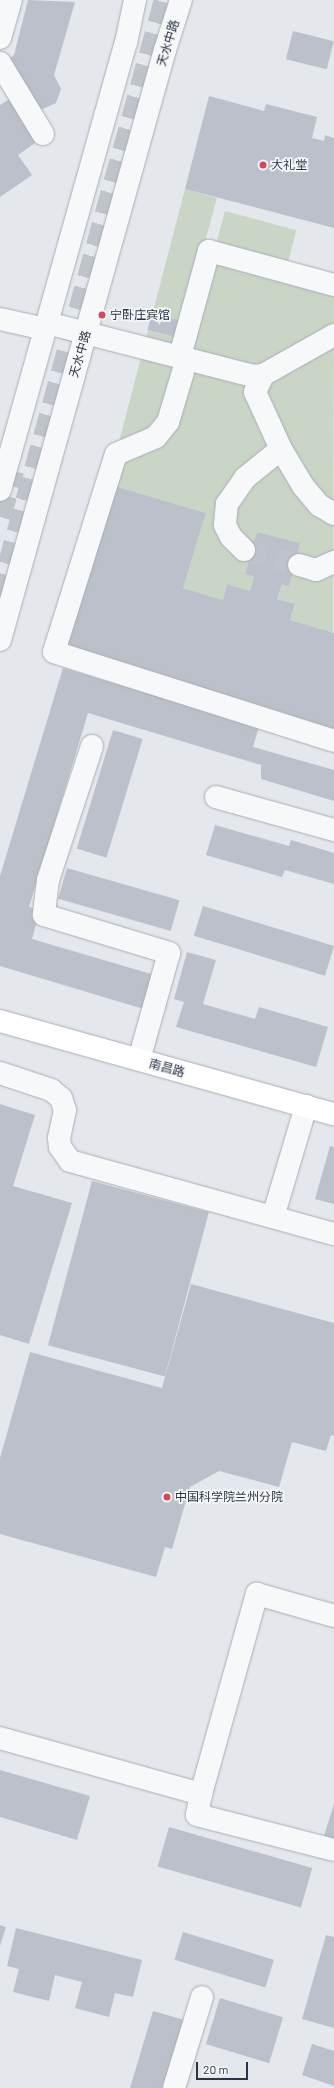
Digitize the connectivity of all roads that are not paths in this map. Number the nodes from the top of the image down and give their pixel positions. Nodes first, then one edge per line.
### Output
1 (11, 0) edge
2 (135, 0) edge
3 (181, 0) edge
4 (0, 38) edge
5 (0, 62) edge
6 (43, 134) dead end
7 (334, 285) edge
8 (0, 319) edge
9 (45, 329) junction
10 (334, 335) edge
11 (84, 340) junction
12 (182, 364) junction
13 (259, 383) junction
14 (281, 450) junction
15 (0, 490) tunnel mouth
16 (334, 514) edge
17 (244, 550) tunnel mouth
18 (334, 562) edge
19 (299, 565) tunnel mouth
20 (0, 640) edge
21 (334, 741) edge
22 (92, 746) dead end
23 (216, 797) dead end
24 (334, 830) edge
25 (0, 1021) edge
26 (139, 1060) junction
27 (0, 1074) edge
28 (306, 1106) junction
29 (334, 1114) edge
30 (273, 1217) junction
31 (334, 1234) edge
32 (334, 1616) edge
33 (0, 1738) edge
34 (201, 1794) junction
35 (334, 1850) edge
36 (202, 1997) dead end
37 (174, 2088) edge

1 - 4 street
2 - 9 street
3 - 11 street, 天水中路
5 - 6 street
7 - 12 street
8 - 9 street
9 - 11 street
9 - 15 street
10 - 13 street
11 - 12 street
11 - 20 street, 天水中路
12 - 13 street
12 - 21 street
13 - 14 street
14 - 16 street
14 - 17 street
18 - 19 street
22 - 26 street
23 - 24 street
25 - 26 main road, 南昌路
26 - 28 main road, 南昌路
27 - 30 street
28 - 29 main road, 南昌路
28 - 30 street
30 - 31 street
32 - 34 street
33 - 34 street
34 - 35 street
36 - 37 street

